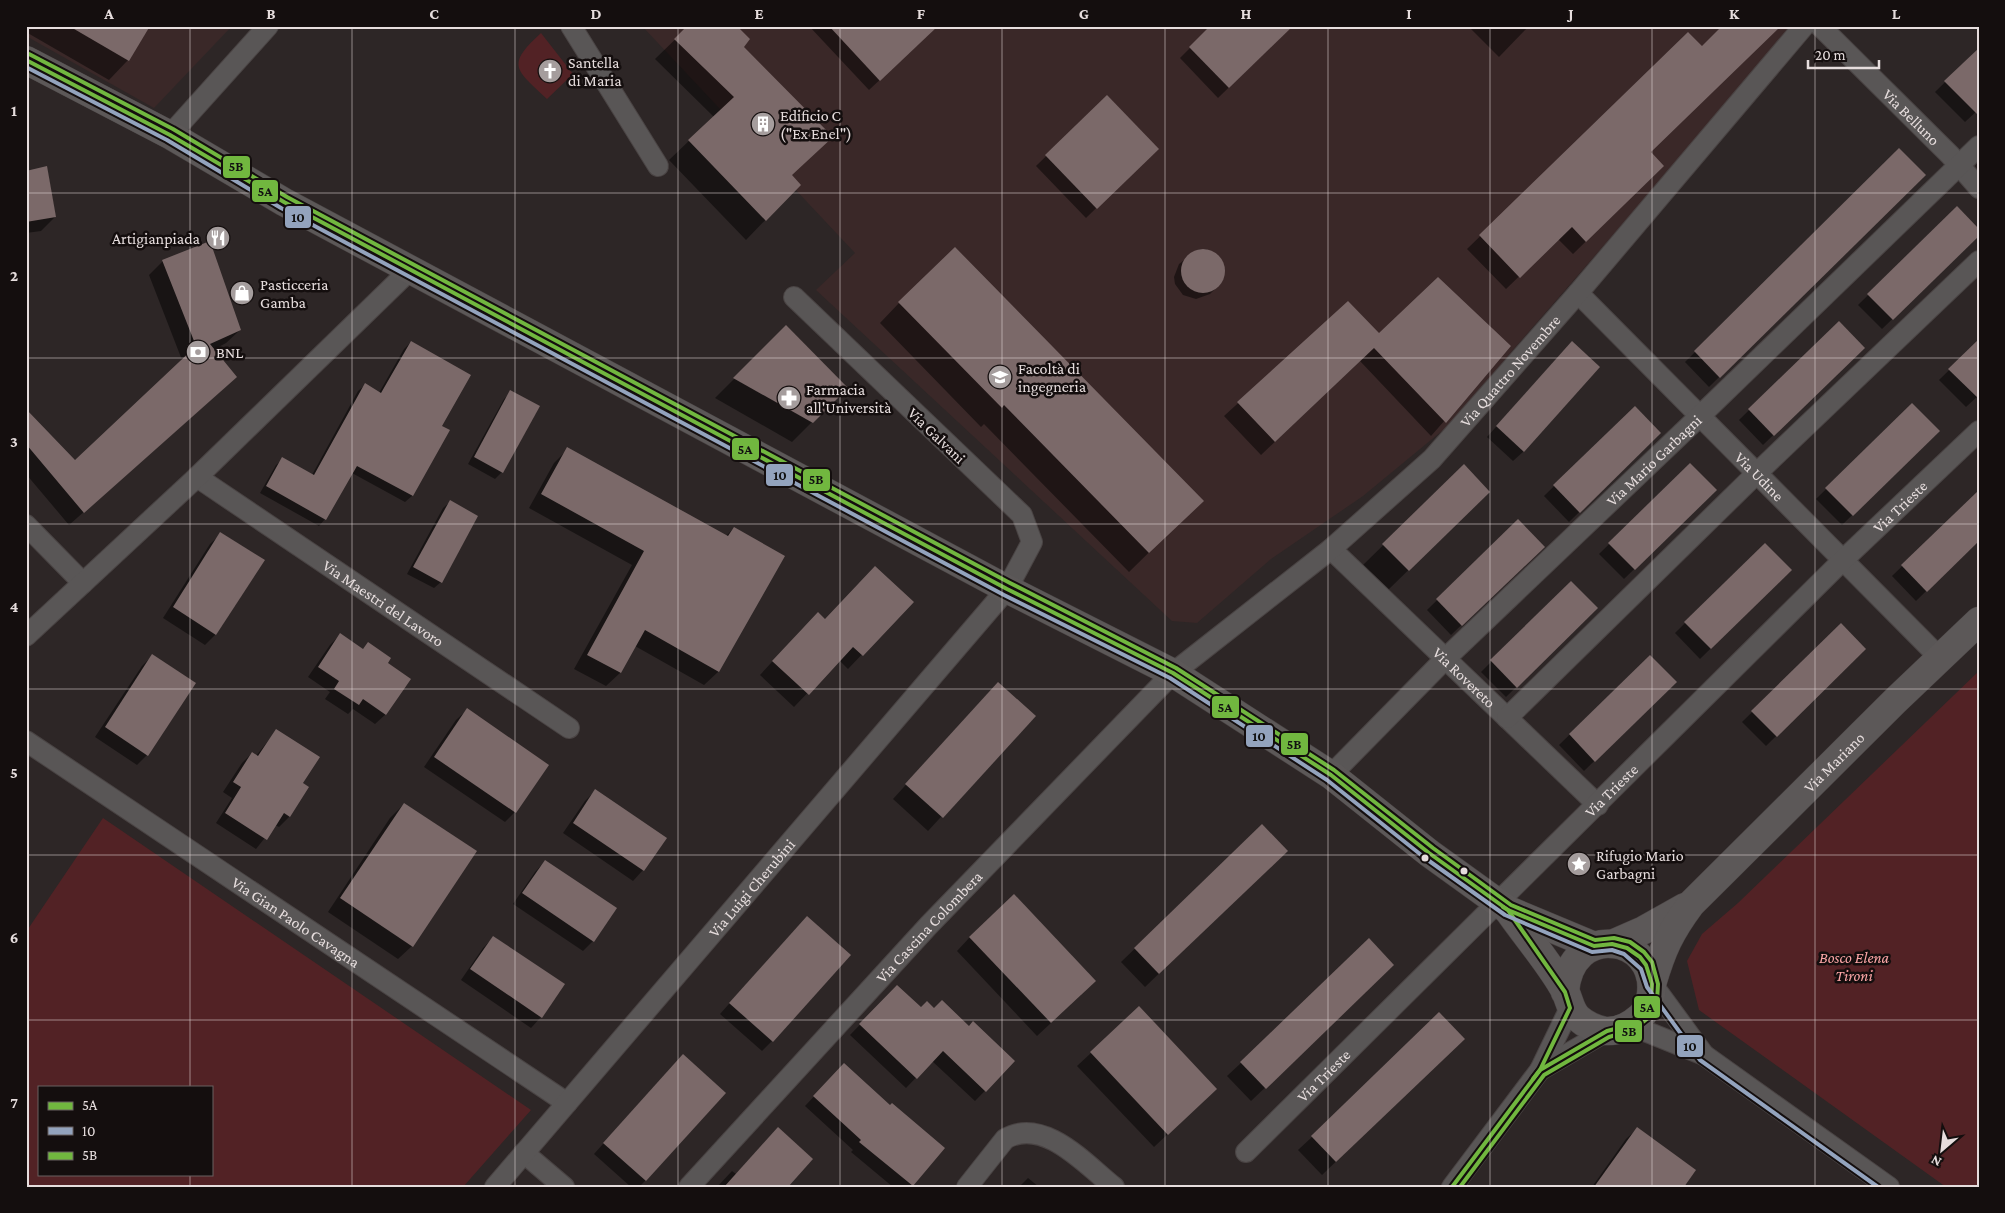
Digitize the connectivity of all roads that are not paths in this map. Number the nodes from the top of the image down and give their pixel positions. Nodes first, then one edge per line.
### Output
1 (268, 26) edge
2 (571, 26) edge
3 (1804, 26) edge
4 (1820, 26) edge
5 (26, 60) edge
6 (170, 136) junction
7 (1979, 146) edge
8 (1960, 165) junction
9 (658, 166) dead end
10 (1979, 188) edge
11 (1979, 261) edge
12 (412, 268) junction
13 (1578, 293) junction
14 (794, 297) dead end
15 (1701, 415) junction
16 (1979, 431) edge
17 (1758, 472) junction
18 (198, 477) junction
19 (26, 525) edge
20 (1330, 549) junction
21 (1843, 560) junction
22 (83, 583) junction
23 (1008, 589) junction
24 (1979, 621) edge
25 (26, 636) edge
26 (1446, 658) junction
27 (1940, 658) junction
28 (1173, 674) junction
29 (1507, 718) junction
30 (569, 728) dead end
31 (26, 741) edge
32 (1331, 775) junction
33 (1598, 805) junction
34 (1690, 904) junction
35 (1502, 906) junction
36 (1603, 945) junction
37 (1652, 984) junction
38 (1568, 1000) junction
39 (1619, 1028) junction
40 (1704, 1055) junction
41 (1540, 1070) junction
42 (566, 1103) junction
43 (1246, 1152) dead end
44 (524, 1153) junction
45 (495, 1187) edge
46 (564, 1187) edge
47 (690, 1187) edge
48 (967, 1187) edge
49 (1114, 1187) edge
50 (1452, 1187) edge
51 (1889, 1187) edge

1 - 6 street
2 - 9 street
3 - 13 street, Via Quattro Novembre
4 - 8 street, Via Belluno
5 - 6 street
6 - 12 street
7 - 8 street, Via Mario Garbagni
8 - 10 street, Via Belluno
8 - 15 street, Via Mario Garbagni
11 - 17 street
12 - 18 street
12 - 23 street
13 - 15 street, Via Udine
13 - 20 street, Via Quattro Novembre
14 - 23 street, Via Galvani
15 - 17 street, Via Udine
15 - 26 street, Via Mario Garbagni
16 - 21 street, Via Trieste
17 - 21 street, Via Udine
17 - 29 street
18 - 22 street
18 - 30 street, Via Maestri del Lavoro
19 - 22 street
20 - 26 street, Via Rovereto
20 - 28 street, Via Quattro Novembre
21 - 27 street, Via Udine
21 - 33 street, Via Trieste
22 - 25 street
23 - 28 street
23 - 42 street, Via Luigi Cherubini
24 - 27 street, Via Mariano
26 - 29 street, Via Rovereto
26 - 32 street, Via Mario Garbagni
27 - 34 street, Via Mariano
28 - 32 street
28 - 47 street, Via Cascina Colombera
29 - 33 street, Via Rovereto
31 - 42 street, Via Gian Paolo Cavagna
32 - 35 street
33 - 35 street, Via Trieste
34 - 36 street, Via Mariano
34 - 37 street, Via Mariano
35 - 36 street
35 - 38 street
35 - 43 street, Via Trieste
36 - 37 street
36 - 38 street
37 - 39 street
37 - 40 street
38 - 39 street
38 - 41 street
39 - 40 street
39 - 41 street
40 - 51 street
41 - 50 street
42 - 44 street, Via Luigi Cherubini
44 - 45 street, Via Luigi Cherubini
44 - 46 street
48 - 49 street

